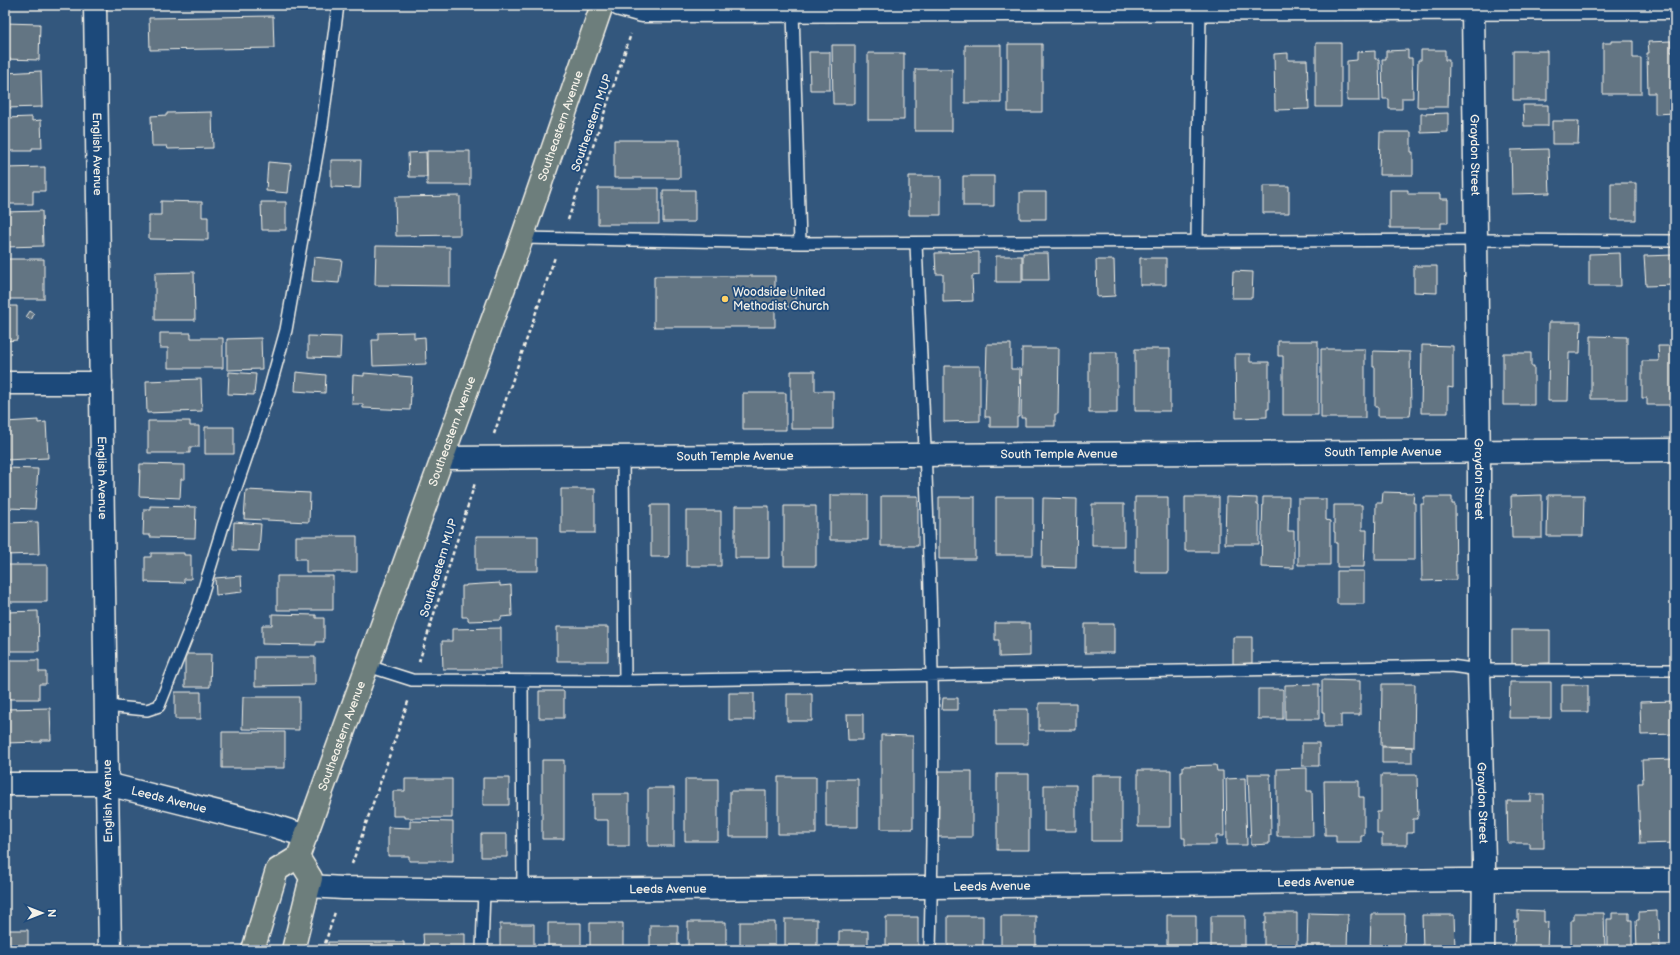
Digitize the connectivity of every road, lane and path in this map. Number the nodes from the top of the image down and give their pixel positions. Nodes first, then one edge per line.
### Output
1 (95, 5) edge
2 (338, 5) edge
3 (602, 5) edge
4 (620, 5) edge
5 (1675, 8) edge
6 (1473, 9) junction
7 (793, 10) junction
8 (1200, 10) junction
9 (634, 27) dead end
10 (567, 225) dead end
11 (522, 238) junction
12 (1476, 240) junction
13 (1197, 241) junction
14 (1675, 241) edge
15 (800, 243) junction
16 (916, 243) junction
17 (557, 252) dead end
18 (5, 383) edge
19 (101, 383) junction
20 (492, 439) dead end
21 (1675, 450) edge
22 (1479, 452) junction
23 (926, 456) junction
24 (443, 458) junction
25 (623, 458) junction
26 (475, 482) dead end
27 (368, 666) junction
28 (418, 666) dead end
29 (1479, 670) junction
30 (1675, 670) edge
31 (932, 676) junction
32 (522, 681) junction
33 (625, 681) junction
34 (410, 696) dead end
35 (106, 706) junction
36 (5, 784) edge
37 (107, 784) junction
38 (306, 836) junction
39 (298, 857) junction
40 (350, 871) dead end
41 (1484, 880) junction
42 (1675, 880) edge
43 (309, 886) junction
44 (931, 887) junction
45 (484, 890) junction
46 (523, 890) junction
47 (336, 906) dead end
48 (110, 950) edge
49 (253, 950) edge
50 (293, 950) edge
51 (323, 950) edge
52 (482, 950) edge
53 (930, 950) edge
54 (1483, 950) edge

1 - 19 street, English Avenue
2 - 35 lane
3 - 11 main road, Southeastern Avenue
4 - 7 street
5 - 6 street
6 - 8 street
6 - 12 street, Graydon Street
7 - 8 street
7 - 15 lane
8 - 13 lane
9 - 10 path, Southeastern MUP
11 - 15 lane
11 - 24 main road, Southeastern Avenue
12 - 13 lane
12 - 14 lane
12 - 22 street, Graydon Street
13 - 16 lane
15 - 16 lane
16 - 23 lane
17 - 20 path
18 - 19 street
19 - 35 street, English Avenue
21 - 22 street, South Temple Avenue
22 - 23 street, South Temple Avenue
22 - 29 street, Graydon Street
23 - 25 street, South Temple Avenue
23 - 31 lane
24 - 25 street, South Temple Avenue
24 - 27 main road, Southeastern Avenue
25 - 33 lane
26 - 28 path, Southeastern MUP
27 - 32 lane
27 - 38 main road, Southeastern Avenue
29 - 30 lane
29 - 31 lane
29 - 41 street, Graydon Street
31 - 33 lane
31 - 44 lane
32 - 33 lane
32 - 46 lane
34 - 40 path
35 - 37 street, English Avenue
36 - 37 street, Leeds Avenue
37 - 38 street, Leeds Avenue
37 - 48 street, English Avenue
38 - 39 main road, Southeastern Avenue
39 - 43 main road
39 - 49 main road
41 - 42 street, Leeds Avenue
41 - 44 street, Leeds Avenue
41 - 54 street, Graydon Street
43 - 45 street, Leeds Avenue
43 - 50 main road
44 - 46 street, Leeds Avenue
44 - 53 lane
45 - 46 street, Leeds Avenue
45 - 52 lane
47 - 51 path

